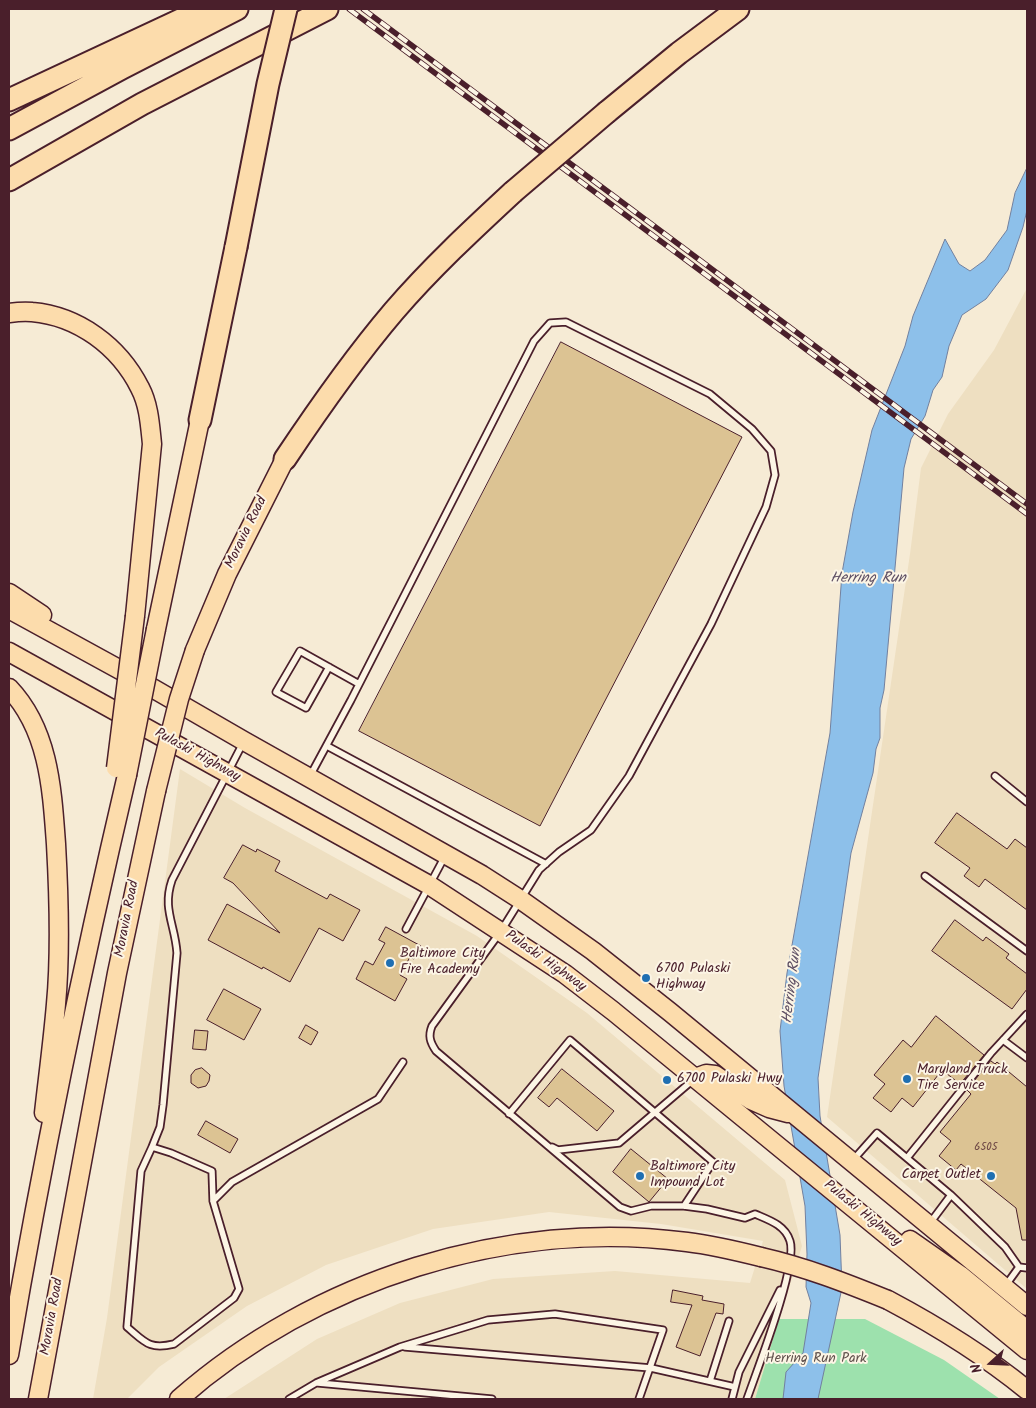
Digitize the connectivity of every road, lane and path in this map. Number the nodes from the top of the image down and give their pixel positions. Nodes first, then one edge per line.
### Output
1 (204, 9) edge
2 (237, 9) edge
3 (327, 9) edge
4 (738, 9) edge
5 (290, 17) edge
6 (9, 100) edge
7 (9, 129) edge
8 (9, 180) edge
9 (9, 313) edge
10 (200, 420) joint
11 (285, 459) joint
12 (9, 593) edge
13 (9, 608) edge
14 (9, 652) edge
15 (329, 667) junction
16 (135, 678) junction
17 (359, 684) junction
18 (9, 688) edge
19 (244, 742) junction
20 (327, 746) junction
21 (121, 772) junction
22 (228, 773) junction
23 (995, 776) dead end
24 (310, 778) junction
25 (1027, 802) edge
26 (446, 855) junction
27 (546, 864) junction
28 (926, 876) dead end
29 (429, 886) junction
30 (521, 900) junction
31 (406, 929) dead end
32 (501, 931) junction
33 (1027, 951) edge
34 (1027, 1014) edge
35 (1003, 1040) junction
36 (1027, 1058) edge
37 (403, 1062) dead end
38 (695, 1078) junction
39 (655, 1112) junction
40 (509, 1114) junction
41 (795, 1115) junction
42 (546, 1144) junction
43 (152, 1147) junction
44 (846, 1156) junction
45 (907, 1158) junction
46 (951, 1195) junction
47 (214, 1201) junction
48 (684, 1206) junction
49 (863, 1215) junction
50 (32, 1218) junction
51 (929, 1224) junction
52 (1018, 1267) junction
53 (1027, 1268) edge
54 (786, 1276) junction
55 (1005, 1287) junction
56 (1027, 1306) edge
57 (729, 1321) dead end
58 (1027, 1330) edge
59 (400, 1347) junction
60 (1027, 1350) edge
61 (9, 1355) edge
62 (651, 1368) junction
63 (710, 1381) junction
64 (316, 1383) junction
65 (735, 1387) junction
66 (1027, 1390) edge
67 (38, 1399) edge
68 (179, 1399) edge
69 (289, 1399) edge
70 (492, 1399) edge
71 (640, 1399) edge
72 (732, 1399) edge
73 (747, 1399) edge

1 - 6 highway
2 - 7 highway
3 - 5 highway
4 - 11 highway, bridge
5 - 8 highway
5 - 10 highway, bridge
9 - 21 main road, bridge
10 - 21 main road, bridge
11 - 67 main road, Moravia Road, bridge
12 - 16 main road
13 - 16 main road
14 - 22 main road, Pulaski Highway
15 - 15 lane
15 - 17 lane
16 - 19 main road
17 - 20 lane
17 - 27 lane
18 - 50 main road
19 - 22 lane
19 - 24 main road
20 - 24 lane
20 - 27 lane
21 - 50 main road
22 - 29 main road, Pulaski Highway
22 - 43 lane
23 - 25 lane
24 - 26 main road
26 - 29 lane
26 - 30 main road
27 - 30 lane
28 - 33 lane
29 - 31 lane
29 - 32 main road, Pulaski Highway
30 - 32 lane
30 - 41 main road
32 - 38 main road, Pulaski Highway
32 - 40 lane
34 - 35 lane
35 - 36 lane
35 - 45 lane
37 - 47 lane
38 - 39 lane
38 - 41 main road
38 - 49 main road, Pulaski Highway
39 - 40 lane
39 - 42 lane
39 - 48 lane
40 - 42 lane
41 - 44 main road
42 - 48 lane
43 - 47 lane
43 - 47 lane
44 - 45 lane
44 - 51 main road
45 - 46 lane
46 - 51 lane
46 - 52 lane
48 - 54 lane
49 - 58 main road
49 - 60 main road, Pulaski Highway
50 - 61 main road
51 - 55 main road
52 - 53 lane
52 - 55 lane
54 - 65 lane
54 - 73 lane
55 - 56 main road
57 - 63 lane
59 - 62 lane
59 - 62 lane
59 - 64 lane
62 - 63 lane
62 - 71 lane
63 - 65 lane
64 - 69 lane
64 - 70 lane
65 - 72 lane
66 - 68 main road, bridge

